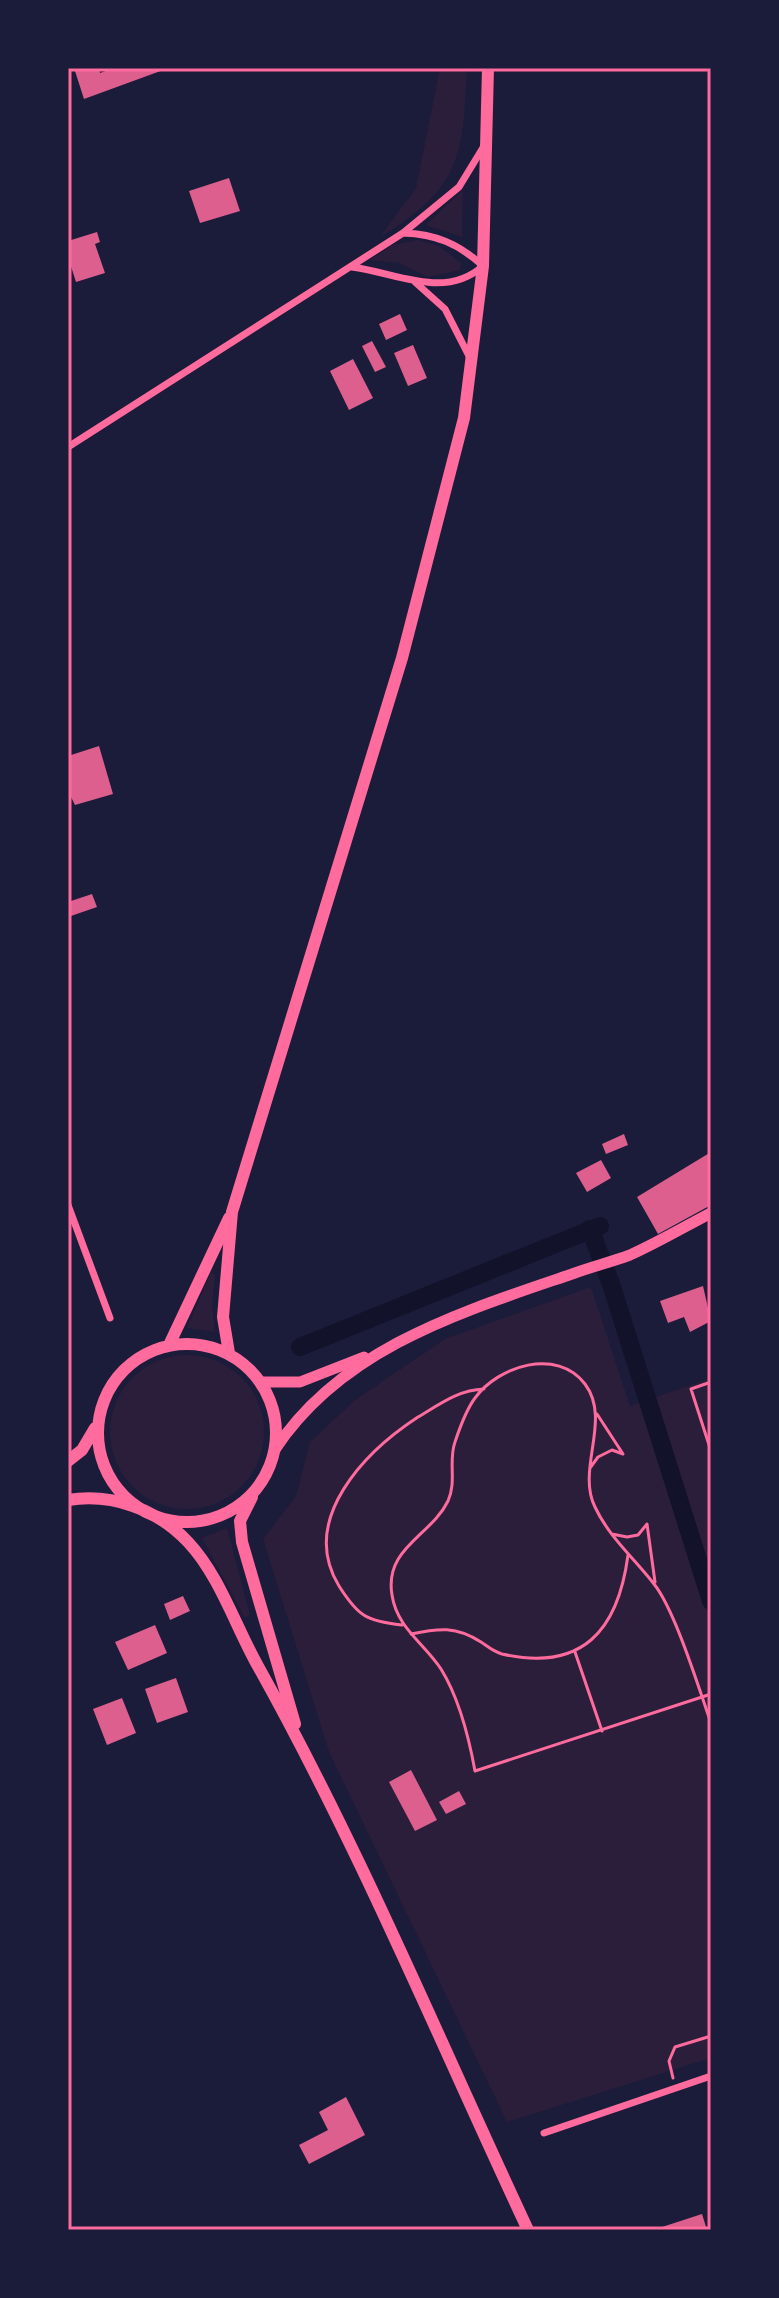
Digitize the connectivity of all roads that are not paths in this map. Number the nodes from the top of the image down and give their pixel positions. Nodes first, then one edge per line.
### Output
1 (488, 68) edge
2 (487, 141) junction
3 (403, 233) junction
4 (483, 266) junction
5 (352, 267) junction
6 (410, 278) junction
7 (472, 364) junction
8 (68, 447) edge
9 (68, 1205) edge
10 (232, 1212) junction
11 (711, 1213) edge
12 (110, 1318) dead end
13 (170, 1343) junction
14 (380, 1351) junction
15 (229, 1353) junction
16 (261, 1382) junction
17 (98, 1422) junction
18 (274, 1451) junction
19 (68, 1461) edge
20 (258, 1486) junction
21 (68, 1500) edge
22 (153, 1516) junction
23 (302, 1746) junction
24 (711, 2076) edge
25 (544, 2133) dead end
26 (528, 2230) edge

1 - 2 main road
2 - 3 street
2 - 4 main road
3 - 4 street
3 - 5 street
4 - 6 street
4 - 7 main road
5 - 6 street
5 - 8 street
6 - 7 street
7 - 10 main road
9 - 12 street
10 - 13 main road
10 - 15 main road
11 - 14 main road
13 - 15 main road
13 - 17 main road
14 - 16 main road
14 - 18 main road
15 - 16 main road
16 - 18 main road
17 - 19 main road
17 - 22 main road
18 - 20 main road
20 - 22 main road
20 - 23 main road
21 - 22 main road
22 - 23 main road
23 - 26 main road
24 - 25 street

